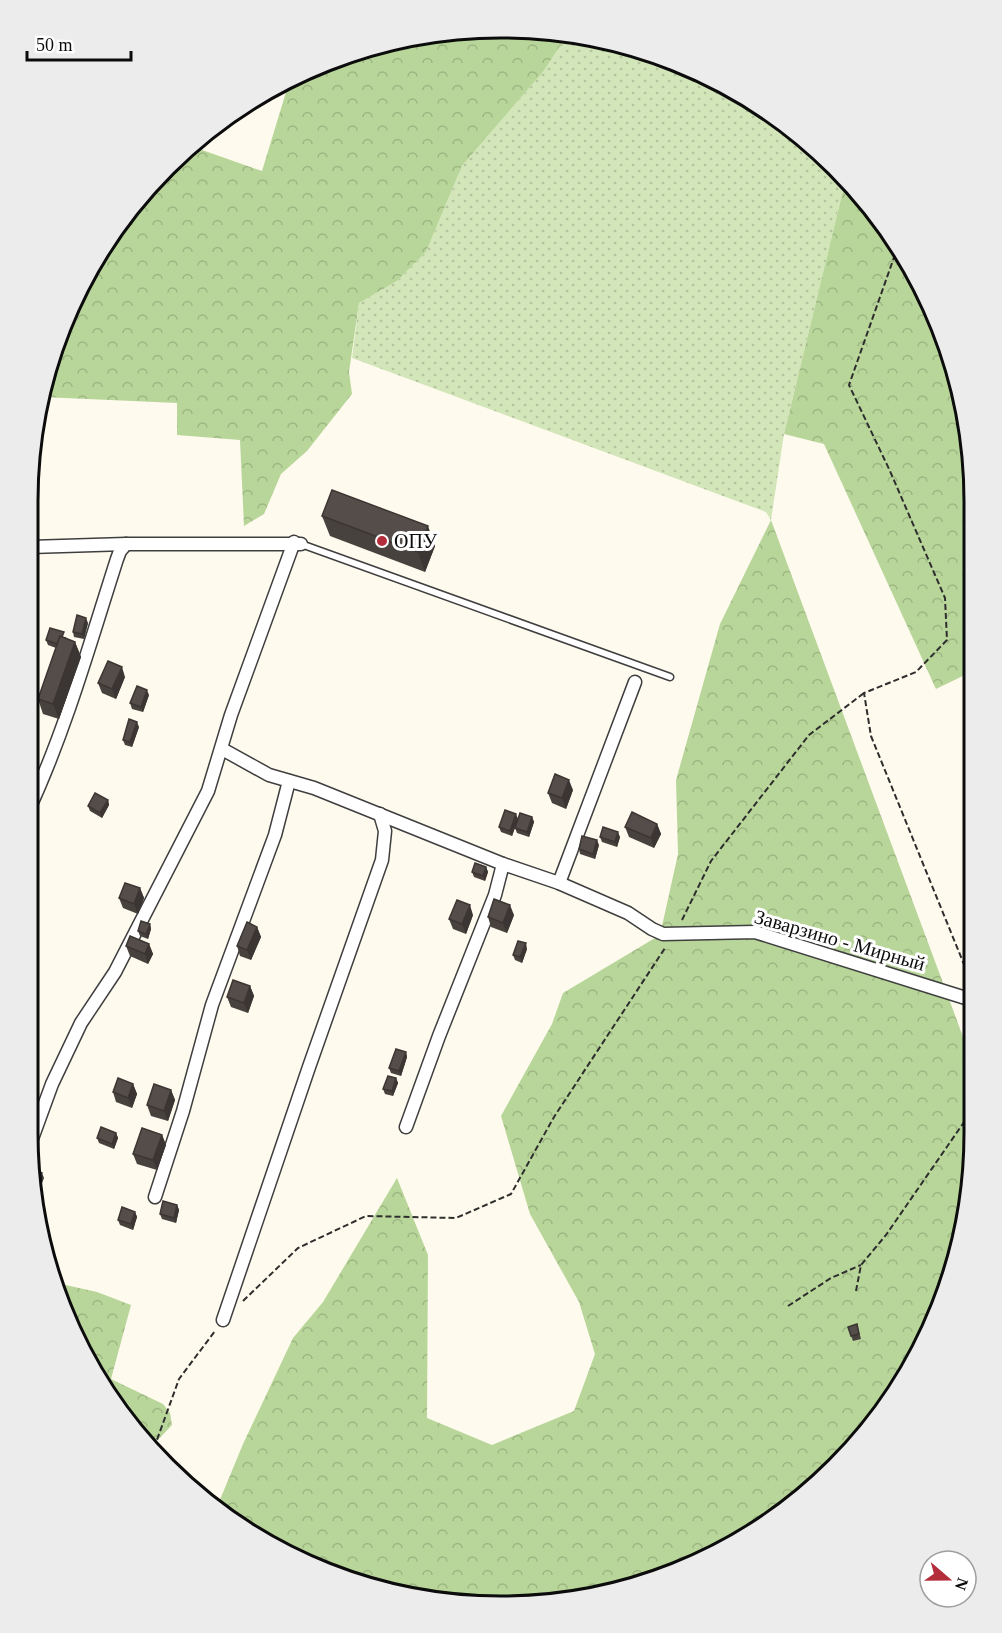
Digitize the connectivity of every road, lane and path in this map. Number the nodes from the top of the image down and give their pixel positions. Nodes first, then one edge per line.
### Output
1 (894, 256) edge
2 (298, 543) junction
3 (126, 544) junction
4 (38, 547) edge
5 (670, 677) dead end
6 (635, 682) dead end
7 (864, 693) junction
8 (222, 748) junction
9 (289, 781) junction
10 (38, 790) edge
11 (380, 814) junction
12 (503, 864) junction
13 (559, 883) junction
14 (675, 933) junction
15 (964, 964) edge
16 (964, 997) edge
17 (964, 1122) edge
18 (38, 1124) edge
19 (406, 1127) dead end
20 (155, 1197) dead end
21 (861, 1264) junction
22 (856, 1292) dead end
23 (240, 1304) dead end
24 (788, 1306) dead end
25 (223, 1320) joint
26 (156, 1442) edge

1 - 7 path
2 - 3 street
2 - 5 lane
2 - 8 street
3 - 4 street
3 - 10 street
6 - 13 street
7 - 14 path
7 - 15 path
8 - 9 street, Заварзино - Мирный
8 - 18 street
9 - 11 street, Заварзино - Мирный
9 - 20 street
11 - 12 street, Заварзино - Мирный
11 - 25 street
12 - 13 street, Заварзино - Мирный
12 - 19 street
13 - 14 street, Заварзино - Мирный
14 - 16 street, Заварзино - Мирный
14 - 23 path
17 - 21 path
21 - 22 path
21 - 24 path
25 - 26 path

